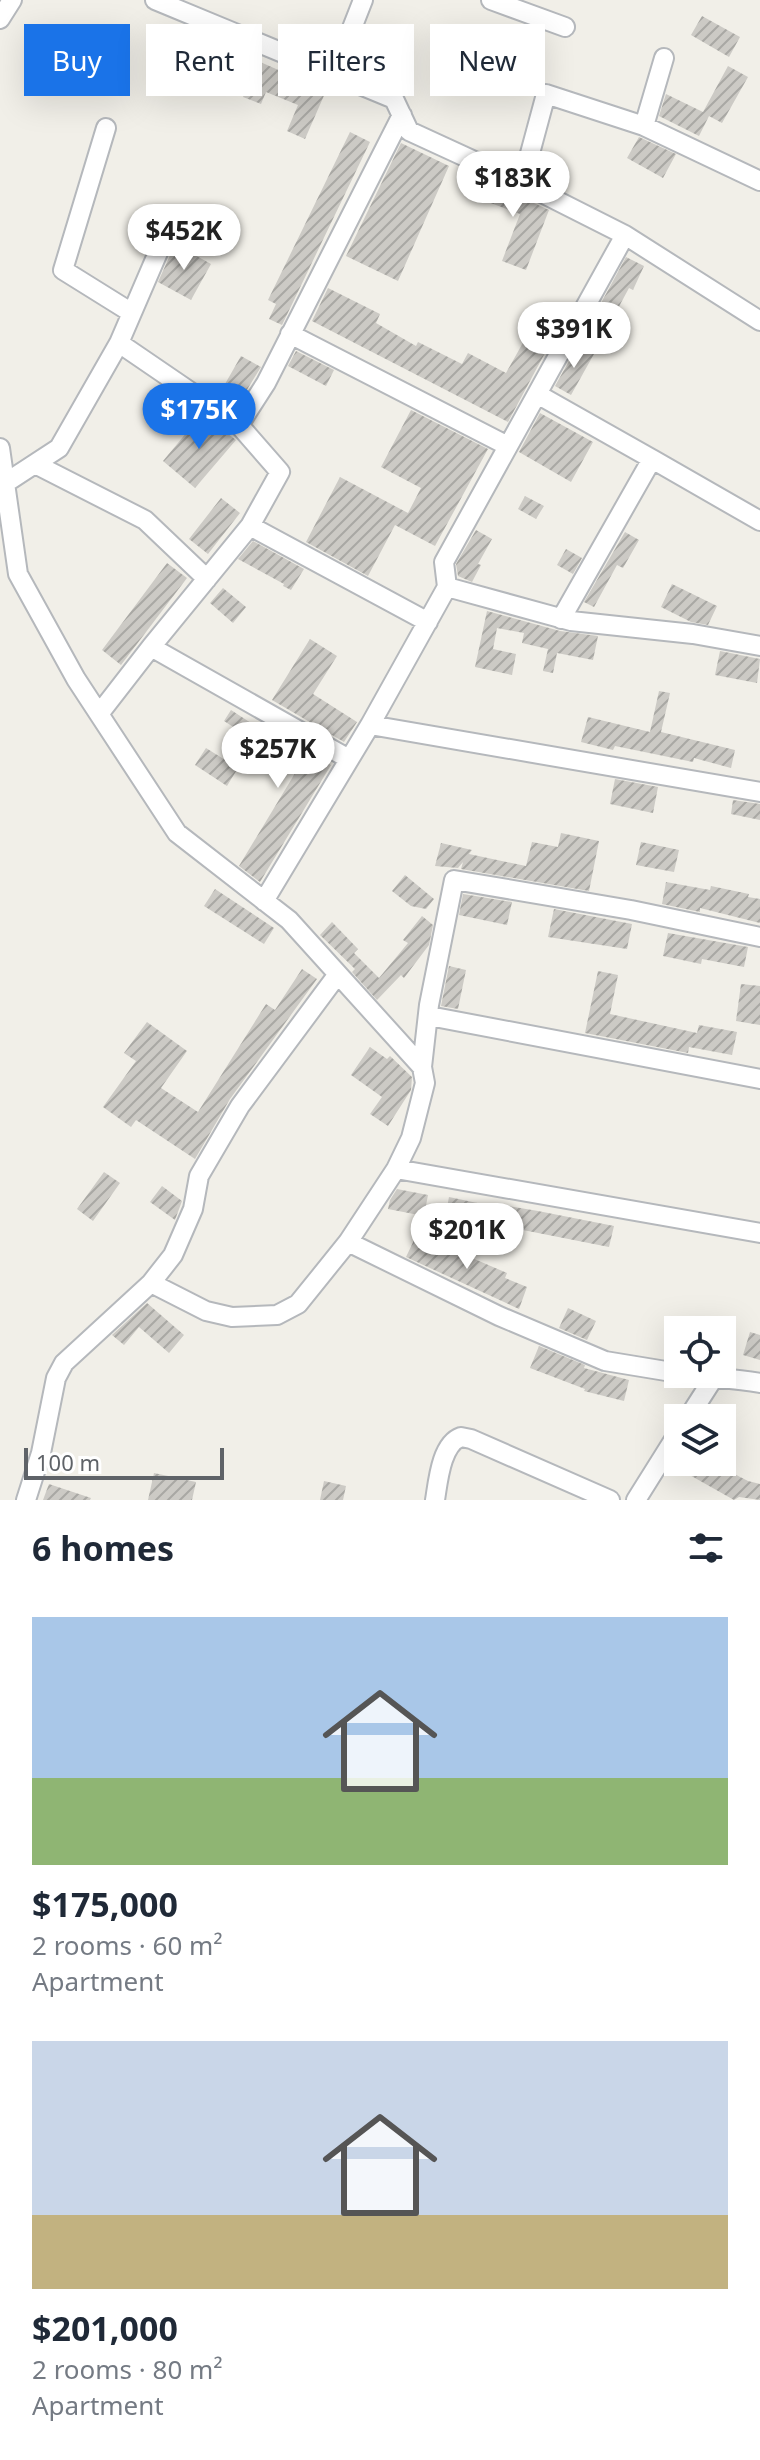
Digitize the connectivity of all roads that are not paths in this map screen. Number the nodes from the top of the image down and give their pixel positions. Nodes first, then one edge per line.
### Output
1 (12, 0) edge
2 (155, 0) edge
3 (363, 0) edge
4 (491, 0) edge
5 (0, 19) edge
6 (354, 24) edge
7 (565, 27) dead end
8 (278, 51) edge
9 (664, 58) dead end
10 (387, 96) edge
11 (402, 115) junction
12 (644, 126) junction
13 (106, 128) dead end
14 (760, 181) edge
15 (522, 183) junction
16 (172, 220) dead end
17 (625, 235) junction
18 (132, 313) junction
19 (760, 321) edge
20 (290, 334) junction
21 (119, 343) junction
22 (537, 394) junction
23 (239, 425) junction
24 (508, 446) junction
25 (0, 448) edge
26 (652, 459) junction
27 (35, 464) junction
28 (3, 493) edge
29 (760, 521) edge
30 (250, 526) junction
31 (207, 579) junction
32 (447, 587) junction
33 (561, 619) junction
34 (428, 622) junction
35 (760, 646) edge
36 (151, 647) junction
37 (99, 714) junction
38 (370, 725) junction
39 (349, 759) junction
40 (760, 792) edge
41 (264, 901) junction
42 (760, 937) edge
43 (338, 974) junction
44 (429, 1016) junction
45 (422, 1067) junction
46 (760, 1079) edge
47 (396, 1169) junction
48 (760, 1233) edge
49 (348, 1242) junction
50 (151, 1283) junction
51 (664, 1371) edge
52 (736, 1379) edge
53 (760, 1383) edge
54 (664, 1455) edge
55 (26, 1500) edge
56 (435, 1500) edge
57 (610, 1500) edge
58 (636, 1500) edge

1 - 5 street
2 - 8 street
3 - 6 street
4 - 7 street
9 - 12 street
10 - 11 street
11 - 15 street
11 - 20 street
12 - 14 street
12 - 15 street
13 - 18 street
15 - 17 street
16 - 18 street
17 - 19 street
17 - 22 street
18 - 21 street
20 - 23 street
20 - 24 street
21 - 23 street
21 - 27 street
22 - 24 street
22 - 26 street
23 - 30 street
24 - 32 street
25 - 28 street
26 - 29 street
26 - 33 street
27 - 28 street
27 - 31 street
28 - 37 street
30 - 31 street
30 - 34 street
31 - 36 street
32 - 33 street
32 - 34 street
33 - 35 street
34 - 38 street
36 - 37 street
36 - 39 street
37 - 41 street
38 - 39 street
38 - 40 street
39 - 41 street
41 - 43 street
42 - 44 street
43 - 45 street
43 - 50 street
44 - 45 street
44 - 46 street
45 - 47 street
47 - 48 street
47 - 49 street
49 - 50 street
49 - 51 street
50 - 55 street
52 - 53 street
54 - 58 street
56 - 57 street

